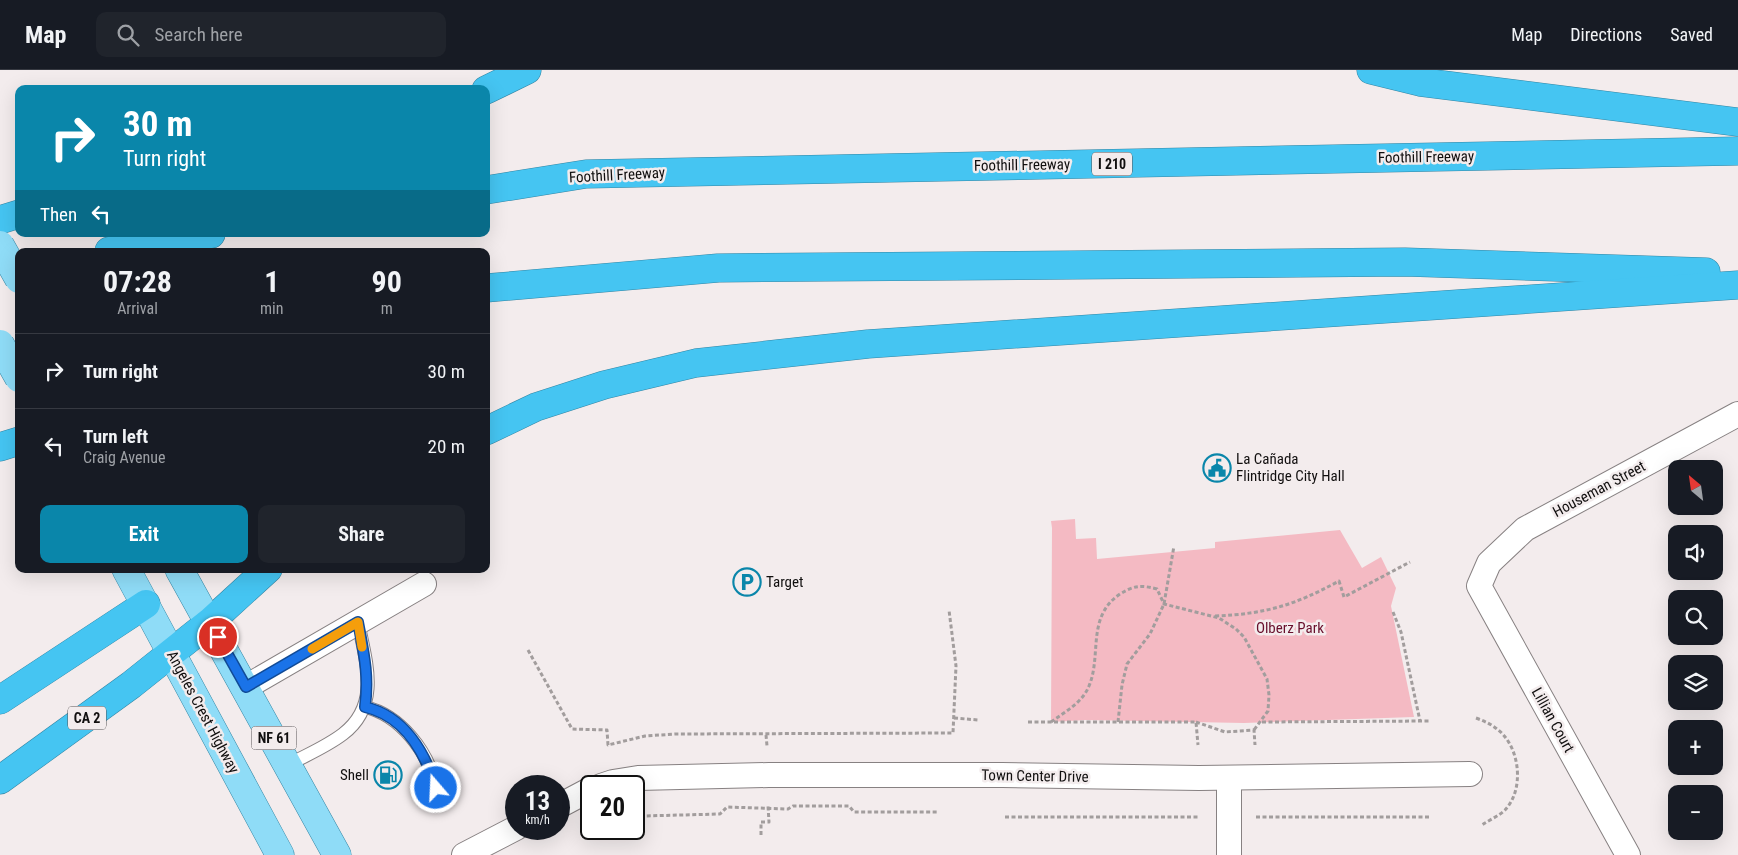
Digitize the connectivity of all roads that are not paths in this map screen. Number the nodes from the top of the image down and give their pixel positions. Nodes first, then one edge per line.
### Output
1 (527, 70) edge
2 (1371, 70) edge
3 (490, 88) edge
4 (1738, 122) edge
5 (1738, 151) edge
6 (490, 189) edge
7 (15, 215) edge
8 (0, 220) edge
9 (193, 237) edge
10 (0, 245) edge
11 (127, 248) edge
12 (15, 272) edge
13 (1738, 273) edge
14 (15, 276) edge
15 (0, 280) edge
16 (1738, 285) edge
17 (490, 288) edge
18 (0, 344) edge
19 (15, 371) edge
20 (15, 374) edge
21 (0, 378) edge
22 (1738, 414) edge
23 (490, 429) edge
24 (15, 442) edge
25 (0, 447) edge
26 (128, 573) edge
27 (182, 573) edge
28 (264, 573) edge
29 (424, 584) dead end
30 (1479, 586) joint
31 (146, 604) junction
32 (210, 622) junction
33 (358, 622) junction
34 (171, 653) junction
35 (246, 687) junction
36 (0, 700) edge
37 (365, 707) junction
38 (288, 765) junction
39 (1470, 774) dead end
40 (645, 778) edge
41 (1229, 778) junction
42 (0, 780) edge
43 (436, 806) dead end
44 (505, 834) edge
45 (280, 855) edge
46 (337, 855) edge
47 (464, 855) edge
48 (1229, 855) edge
49 (1628, 855) edge

1 - 3 highway
2 - 4 highway
5 - 6 highway, Foothill Freeway / I 210
7 - 8 highway
9 - 11 highway
10 - 12 main road, bridge
13 - 17 highway
14 - 15 highway
16 - 23 highway
18 - 19 main road, bridge
20 - 21 highway
22 - 30 street, Houseman Street
24 - 25 highway
26 - 31 main road, Angeles Crest Highway
27 - 32 main road
28 - 32 highway
29 - 33 street
30 - 49 street, Lillian Court
31 - 34 main road, Angeles Crest Highway
31 - 36 highway
32 - 34 highway, CA 2
32 - 35 main road, NF 61
33 - 35 street
33 - 37 lane
34 - 42 highway, CA 2
34 - 45 main road, Angeles Crest Highway
35 - 38 main road, NF 61
37 - 38 lane
37 - 43 lane
38 - 46 main road, NF 61
39 - 41 street, Town Center Drive
40 - 41 street, Town Center Drive
41 - 48 street
44 - 47 street

